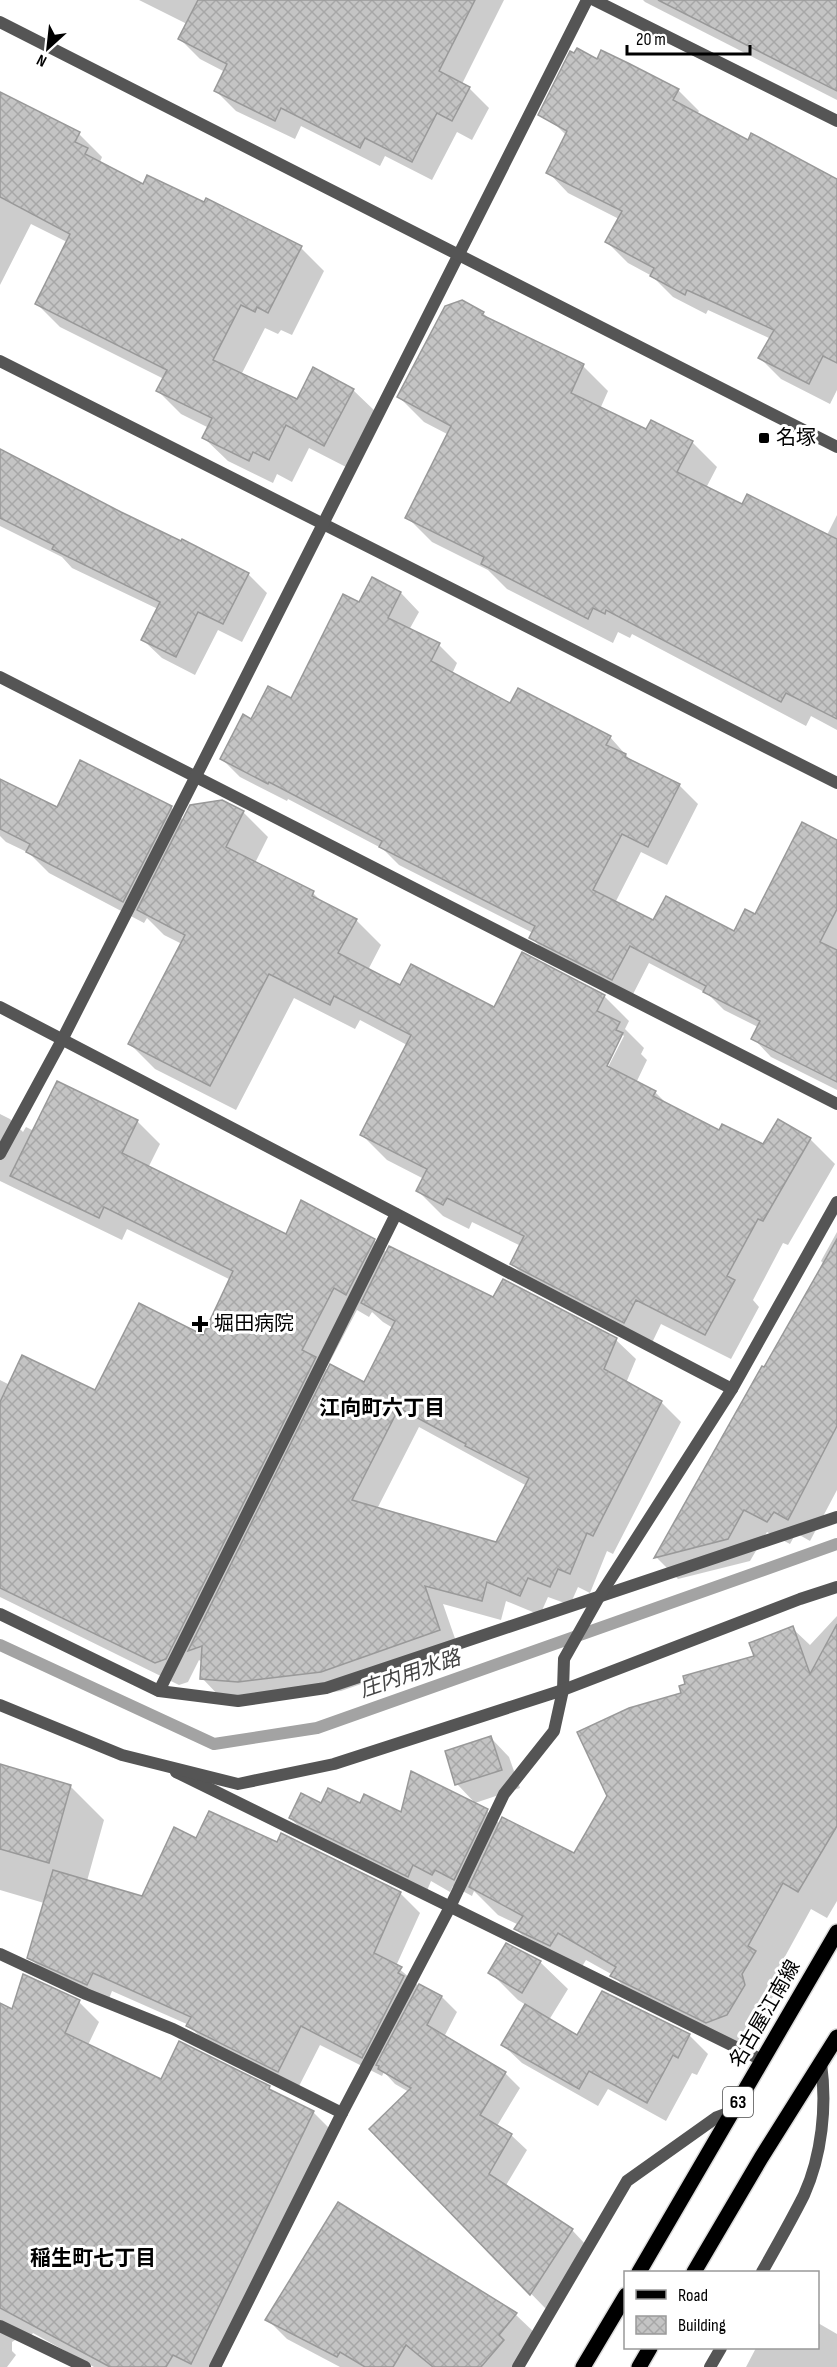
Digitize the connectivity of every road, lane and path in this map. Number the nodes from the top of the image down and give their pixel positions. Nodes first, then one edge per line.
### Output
1 (587, 0) edge
2 (594, 0) edge
3 (0, 22) edge
4 (837, 121) edge
5 (458, 254) junction
6 (0, 362) edge
7 (837, 447) edge
8 (321, 524) junction
9 (0, 677) edge
10 (196, 776) junction
11 (837, 783) edge
12 (0, 1006) edge
13 (63, 1038) junction
14 (837, 1104) edge
15 (0, 1154) edge
16 (837, 1202) edge
17 (396, 1214) junction
18 (732, 1389) junction
19 (837, 1517) edge
20 (837, 1587) edge
21 (599, 1597) junction
22 (0, 1614) edge
23 (159, 1690) junction
24 (563, 1690) junction
25 (0, 1705) edge
26 (164, 1765) junction
27 (450, 1907) junction
28 (837, 1932) edge
29 (0, 1954) edge
30 (837, 2037) edge
31 (762, 2060) junction
32 (821, 2063) junction
33 (734, 2111) junction
34 (342, 2113) junction
35 (640, 2271) edge
36 (695, 2271) edge
37 (763, 2271) edge
38 (624, 2298) edge
39 (0, 2326) edge
40 (649, 2349) edge
41 (720, 2349) edge
42 (85, 2367) edge
43 (215, 2367) edge
44 (518, 2367) edge
45 (583, 2367) edge
46 (639, 2367) edge
47 (710, 2367) edge

1 - 5 street
2 - 4 street
3 - 5 street
5 - 7 street
5 - 8 street
6 - 8 street
8 - 10 street
8 - 11 street
9 - 10 street
10 - 13 street
10 - 14 street
12 - 13 street
13 - 15 street
13 - 17 street
16 - 18 street
17 - 18 street
17 - 23 street
18 - 21 street
19 - 21 street
20 - 24 street
21 - 23 street
21 - 24 street
22 - 23 street
24 - 26 street
24 - 27 street
25 - 26 street
26 - 27 street
27 - 31 street
27 - 34 street
28 - 31 main road, 名古屋江南線 / 63
29 - 34 street
30 - 32 main road, 63
31 - 33 main road, 名古屋江南線 / 63
32 - 36 main road, 63
32 - 37 street
33 - 35 main road, 名古屋江南線 / 63
33 - 44 street
34 - 43 street
38 - 45 main road
39 - 42 street
40 - 46 main road
41 - 47 street

